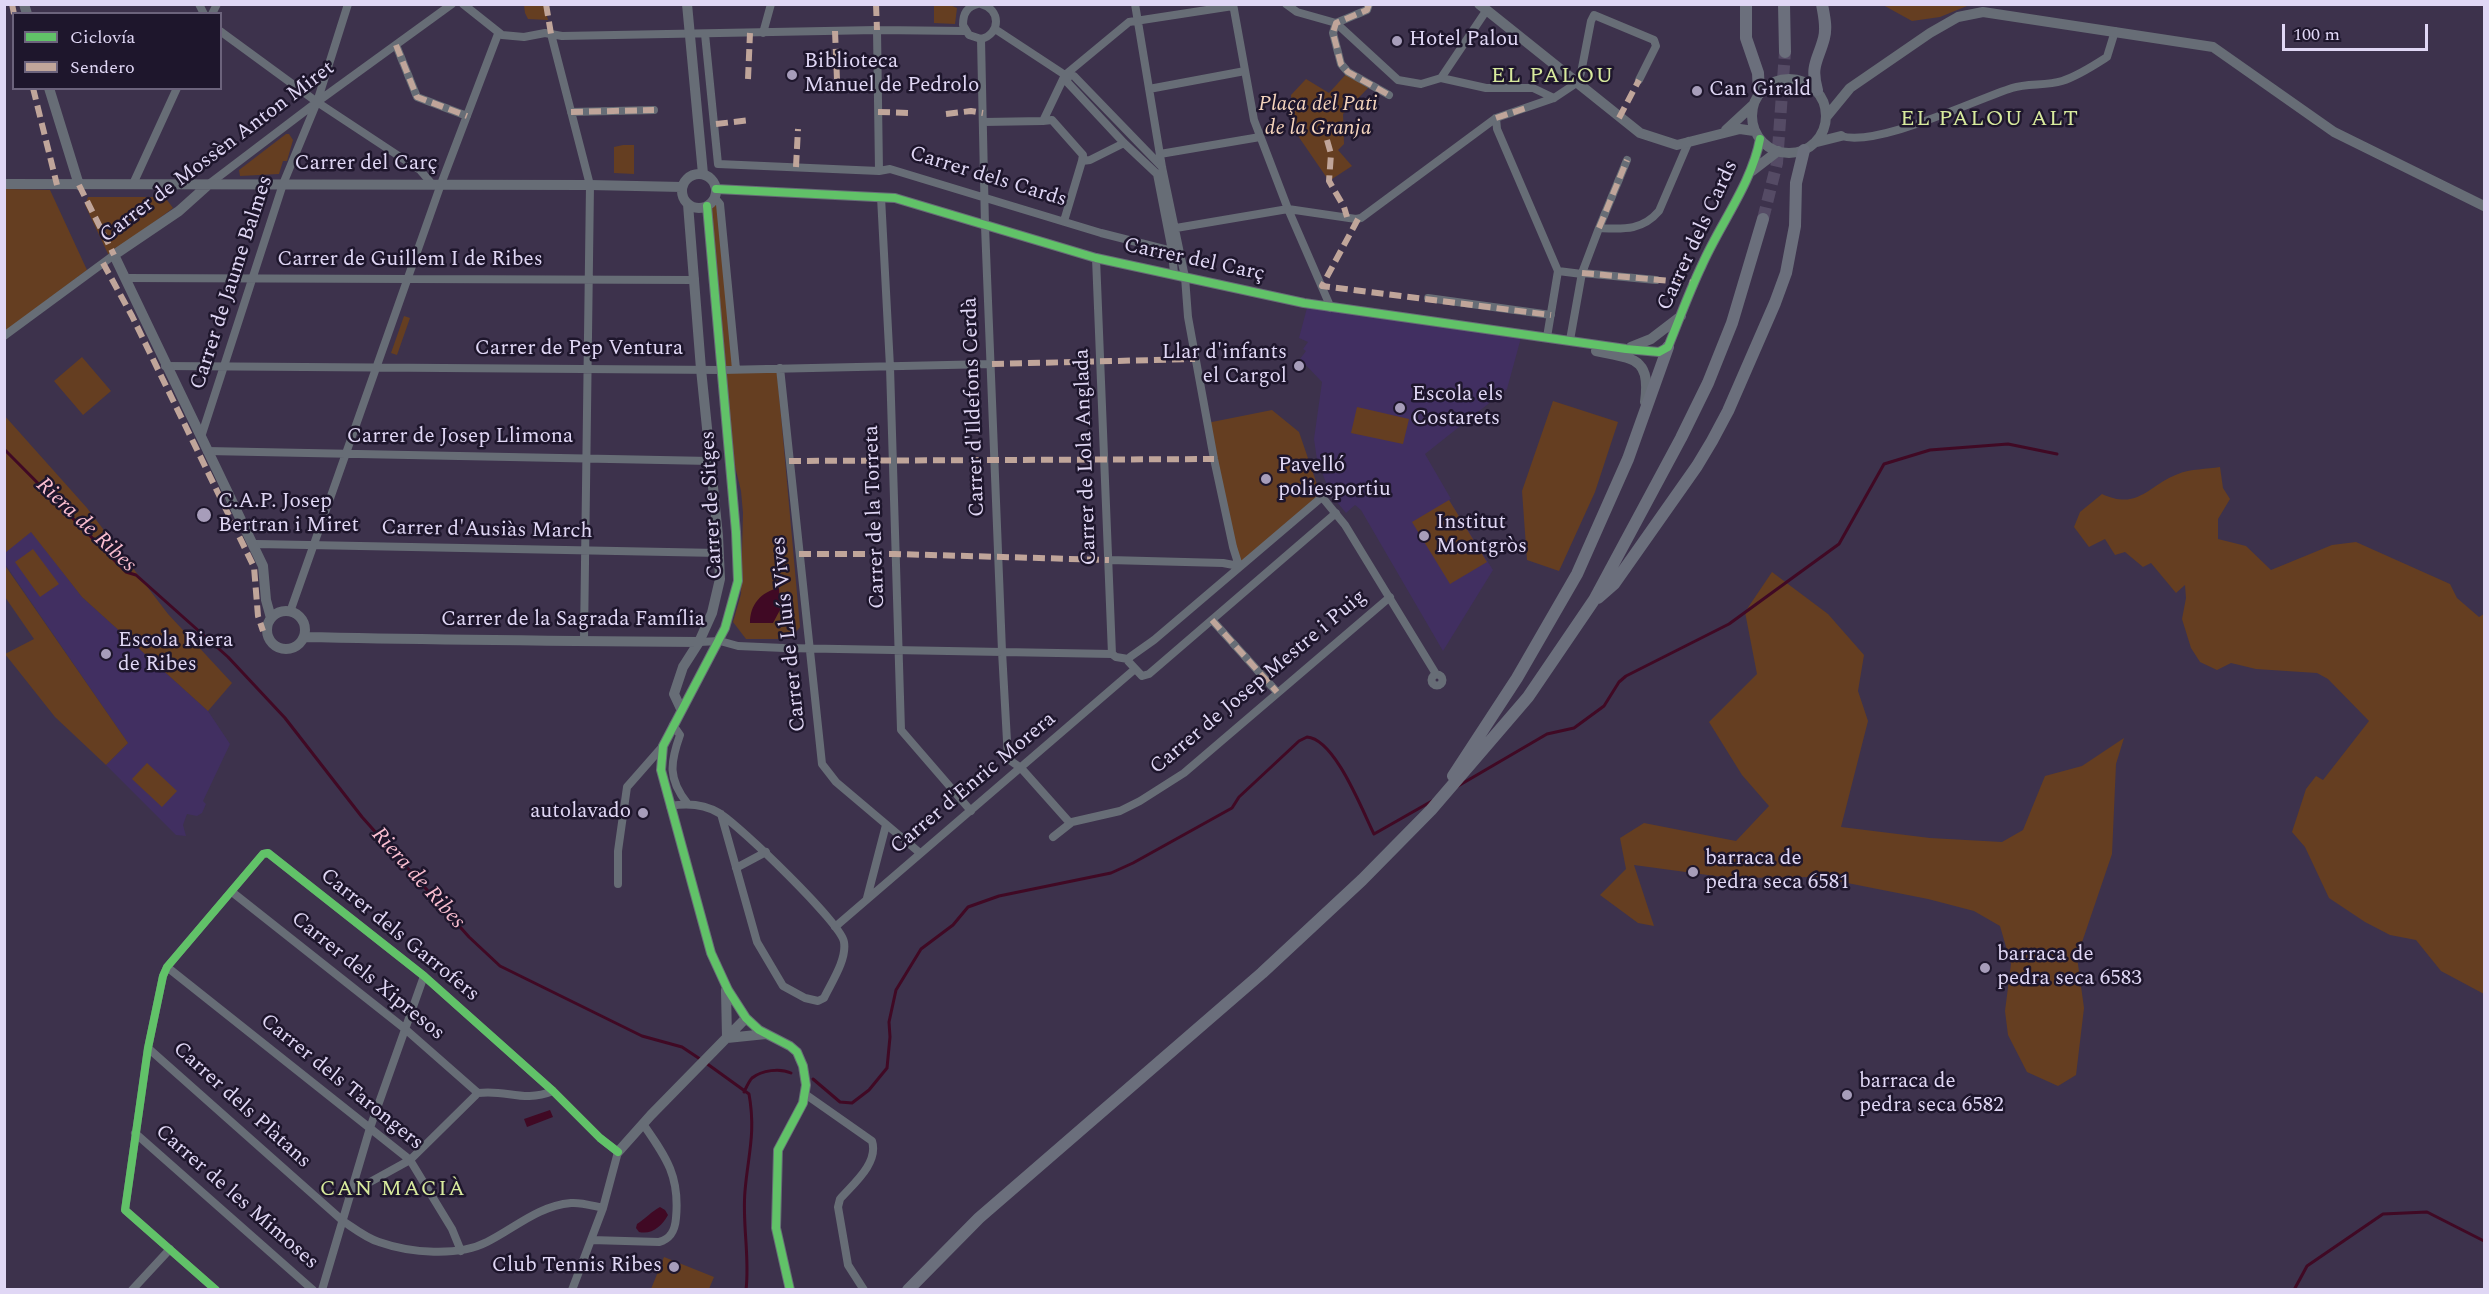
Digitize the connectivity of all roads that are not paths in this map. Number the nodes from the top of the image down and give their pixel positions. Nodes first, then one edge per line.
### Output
1 (348, 4) edge
2 (452, 4) edge
3 (463, 4) edge
4 (687, 4) edge
5 (771, 4) edge
6 (980, 4) edge
7 (1135, 4) edge
8 (1286, 4) edge
9 (1369, 4) edge
10 (1746, 4) edge
11 (1784, 4) edge
12 (1822, 4) edge
13 (1233, 5) edge
14 (965, 6) edge
15 (992, 7) edge
16 (1483, 8) edge
17 (1138, 20) junction
18 (1336, 23) junction
19 (995, 29) junction
20 (877, 30) junction
21 (965, 31) junction
22 (2115, 31) junction
23 (222, 32) edge
24 (763, 33) junction
25 (498, 34) junction
26 (551, 34) junction
27 (691, 34) junction
28 (705, 34) junction
29 (981, 39) junction
30 (396, 45) junction
31 (1785, 52) tunnel mouth
32 (1245, 71) junction
33 (1065, 75) junction
34 (1441, 78) junction
35 (1639, 80) dead end
36 (1575, 84) junction
37 (1850, 88) junction
38 (1149, 89) junction
39 (50, 90) edge
40 (176, 90) edge
41 (1759, 93) junction
42 (1819, 93) junction
43 (1389, 95) dead end
44 (1554, 98) junction
45 (317, 102) junction
46 (1753, 105) junction
47 (654, 110) dead end
48 (571, 112) junction
49 (467, 116) junction
50 (1496, 118) junction
51 (1043, 121) junction
52 (984, 122) junction
53 (1826, 122) junction
54 (1724, 132) junction
55 (1757, 135) junction
56 (1841, 136) junction
57 (1260, 137) junction
58 (1689, 141) junction
59 (1817, 142) junction
60 (1124, 143) junction
61 (1804, 150) junction
62 (1778, 152) junction
63 (1160, 154) junction
64 (1627, 160) dead end
65 (1082, 161) junction
66 (1162, 167) junction
67 (879, 171) junction
68 (703, 174) junction
69 (1748, 175) junction
70 (4, 184) edge
71 (133, 184) junction
72 (283, 184) junction
73 (437, 184) junction
74 (590, 184) junction
75 (78, 185) junction
76 (208, 185) junction
77 (682, 187) junction
78 (716, 193) junction
79 (881, 197) junction
80 (985, 198) junction
81 (688, 204) junction
82 (707, 206) junction
83 (2484, 206) edge
84 (1288, 209) junction
85 (1763, 219) tunnel mouth
86 (1064, 221) junction
87 (985, 226) junction
88 (1176, 228) junction
89 (1599, 228) junction
90 (1172, 251) junction
91 (114, 255) junction
92 (1096, 258) junction
93 (1558, 271) junction
94 (1582, 273) junction
95 (1179, 275) junction
96 (254, 278) junction
97 (126, 279) junction
98 (408, 279) junction
99 (588, 280) junction
100 (695, 280) junction
101 (1656, 280) dead end
102 (1428, 298) dead end
103 (1331, 308) junction
104 (1551, 315) junction
105 (1681, 316) junction
106 (6, 335) edge
107 (1551, 338) junction
108 (1570, 340) junction
109 (1668, 347) junction
110 (1626, 349) junction
111 (992, 364) junction
112 (165, 366) junction
113 (375, 367) junction
114 (890, 367) junction
115 (225, 368) junction
116 (586, 368) junction
117 (780, 368) junction
118 (701, 369) junction
119 (736, 369) junction
120 (722, 370) junction
121 (1644, 411) junction
122 (201, 437) junction
123 (207, 451) junction
124 (344, 455) junction
125 (586, 457) junction
126 (711, 461) junction
127 (1336, 513) junction
128 (254, 545) junction
129 (313, 545) junction
130 (585, 552) junction
131 (719, 553) junction
132 (1109, 560) junction
133 (1239, 566) junction
134 (1390, 597) junction
135 (1594, 600) junction
136 (290, 612) junction
137 (272, 618) junction
138 (1212, 621) junction
139 (304, 638) junction
140 (584, 639) junction
141 (720, 641) junction
142 (699, 642) junction
143 (810, 649) junction
144 (898, 649) junction
145 (1002, 651) junction
146 (1112, 654) junction
147 (1128, 659) junction
148 (1135, 669) junction
149 (1436, 674) dead end
150 (1277, 692) junction
151 (681, 709) junction
152 (673, 725) junction
153 (663, 746) junction
154 (1021, 768) junction
155 (1450, 789) junction
156 (687, 803) junction
157 (670, 806) junction
158 (970, 811) junction
159 (721, 814) junction
160 (1070, 823) junction
161 (886, 825) junction
162 (1053, 837) dead end
163 (766, 852) junction
164 (920, 853) junction
165 (736, 868) junction
166 (618, 884) dead end
167 (232, 892) junction
168 (867, 898) junction
169 (835, 927) junction
170 (167, 967) junction
171 (424, 975) junction
172 (727, 988) junction
173 (746, 1018) junction
174 (404, 1028) junction
175 (766, 1034) junction
176 (726, 1038) junction
177 (148, 1048) junction
178 (553, 1091) junction
179 (478, 1092) junction
180 (805, 1094) junction
181 (643, 1124) junction
182 (370, 1128) junction
183 (135, 1133) junction
184 (618, 1152) junction
185 (410, 1160) junction
186 (352, 1192) junction
187 (603, 1208) junction
188 (343, 1221) junction
189 (591, 1240) junction
190 (170, 1249) junction
191 (461, 1251) junction
192 (132, 1290) edge
193 (216, 1290) edge
194 (313, 1290) edge
195 (322, 1290) edge
196 (572, 1290) edge
197 (790, 1290) edge
198 (864, 1290) edge
199 (908, 1290) edge

1 - 45 street, Carrer de Jaume Balmes
2 - 30 street, Carrer de Mossèn Anton Miret
3 - 25 street
4 - 27 street
5 - 24 street
6 - 14 street
6 - 15 street
7 - 17 street
8 - 18 street
9 - 18 street
10 - 41 main road
11 - 31 main road
12 - 42 main road
13 - 17 street
13 - 32 street
14 - 21 street
15 - 19 street
16 - 34 street
16 - 36 street
17 - 33 street
17 - 38 street
18 - 34 street
18 - 43 street
19 - 29 street
19 - 33 street
20 - 21 street
20 - 24 street
20 - 67 street
21 - 29 street
22 - 37 street
22 - 56 street
22 - 83 street
23 - 45 street
24 - 28 street
25 - 26 street
25 - 49 street
26 - 27 street
26 - 48 street
27 - 28 street
27 - 68 street
28 - 67 street, Carrer dels Cards
29 - 52 street, Carrer d'Ildefons Cerdà
30 - 45 street, Carrer de Mossèn Anton Miret
30 - 49 street
32 - 38 street
32 - 57 street
33 - 51 street
33 - 60 street
33 - 66 street
34 - 44 street
35 - 36 street
36 - 44 street
36 - 58 street
37 - 42 street
37 - 53 street
38 - 63 street
39 - 75 street
40 - 71 street
41 - 42 street
41 - 46 street
42 - 53 street
44 - 50 street
45 - 72 street, Carrer de Jaume Balmes
45 - 73 street
45 - 76 street, Carrer de Mossèn Anton Miret
46 - 54 street
46 - 55 street
47 - 48 street
48 - 74 street
49 - 73 street
50 - 84 street
50 - 93 street
51 - 52 street
51 - 65 street
52 - 80 street, Carrer d'Ildefons Cerdà
53 - 56 street
53 - 59 street
54 - 55 street
54 - 58 street
55 - 62 street
55 - 69 street, Carrer dels Cards
56 - 59 street
57 - 63 street
57 - 84 street
58 - 89 street
59 - 61 street
60 - 65 street
60 - 90 street
61 - 62 street
61 - 135 main road
62 - 69 street, Carrer dels Cards
63 - 66 street
64 - 89 street
65 - 86 street
66 - 88 street
67 - 80 street, Carrer dels Cards
68 - 77 street
68 - 78 street
69 - 105 street, Carrer dels Cards
70 - 75 street, Carrer del Carç
71 - 75 street, Carrer del Carç
71 - 76 street, Carrer del Carç
72 - 73 street, Carrer del Carç
72 - 76 street, Carrer del Carç
72 - 96 street, Carrer de Jaume Balmes
73 - 74 street, Carrer del Carç
73 - 98 street
74 - 77 street, Carrer del Carç
74 - 99 street
76 - 91 street, Carrer de Mossèn Anton Miret
77 - 81 street
78 - 79 street, Carrer del Carç
78 - 82 street
78 - 119 street
79 - 87 street, Carrer del Carç
79 - 114 street, Carrer de la Torreta
80 - 86 street, Carrer dels Cards
80 - 87 street, Carrer d'Ildefons Cerdà
81 - 82 street
81 - 100 street
82 - 120 street, Carrer de Sitges
84 - 88 street
84 - 103 street
85 - 135 main road
86 - 90 street, Carrer dels Cards
87 - 92 street, Carrer del Carç
87 - 111 street, Carrer d'Ildefons Cerdà
88 - 95 street
89 - 94 street
90 - 95 street
91 - 97 street
91 - 106 street, Carrer de Mossèn Anton Miret
92 - 95 street, Carrer del Carç
92 - 132 street, Carrer de Lola Anglada
93 - 94 street
93 - 104 street
94 - 101 street
94 - 108 street
95 - 103 street, Carrer del Carç
95 - 133 street
96 - 97 street, Carrer de Guillem I de Ribes
96 - 98 street, Carrer de Guillem I de Ribes
96 - 115 street, Carrer de Jaume Balmes
97 - 112 street
98 - 99 street, Carrer de Guillem I de Ribes
98 - 113 street
99 - 100 street, Carrer de Guillem I de Ribes
99 - 116 street
100 - 118 street
102 - 104 street
103 - 107 street, Carrer del Carç
104 - 107 street
105 - 109 street, Carrer dels Cards
105 - 110 street
107 - 108 street, Carrer del Carç
107 - 121 street, Carrer del Carç
108 - 110 street, Carrer del Carç
109 - 110 street, Carrer del Carç
109 - 121 main road
111 - 114 street, Carrer de Pep Ventura
111 - 145 street, Carrer d'Ildefons Cerdà
112 - 115 street, Carrer de Pep Ventura
112 - 122 street
113 - 115 street, Carrer de Pep Ventura
113 - 116 street, Carrer de Pep Ventura
113 - 124 street
114 - 117 street, Carrer de Pep Ventura
114 - 144 street, Carrer de la Torreta
115 - 122 street, Carrer de Jaume Balmes
116 - 118 street, Carrer de Pep Ventura
116 - 125 street
117 - 119 street, Carrer de Pep Ventura
117 - 143 street, Carrer de Lluís Vives
118 - 120 street, Carrer de Pep Ventura
118 - 126 street
119 - 120 street, Carrer de Pep Ventura
120 - 141 street, Carrer de Sitges
121 - 155 main road
122 - 123 street
123 - 124 street, Carrer de Josep Llimona
123 - 128 street
124 - 125 street, Carrer de Josep Llimona
124 - 129 street
125 - 126 street, Carrer de Josep Llimona
125 - 130 street
126 - 131 street
127 - 133 street
127 - 134 street
127 - 138 street
128 - 129 street, Carrer d'Ausiàs March
128 - 137 street
129 - 130 street, Carrer d'Ausiàs March
129 - 136 street
130 - 131 street, Carrer d'Ausiàs March
130 - 140 street
131 - 142 street
132 - 133 street
132 - 146 street, Carrer de Lola Anglada
133 - 147 street
134 - 149 street
134 - 150 street, Carrer de Josep Mestre i Puig
135 - 155 main road
136 - 137 street
136 - 139 street
137 - 139 street
138 - 148 street
138 - 150 street
139 - 140 street, Carrer de la Sagrada Família
140 - 142 street, Carrer de la Sagrada Família
141 - 142 street, Carrer de la Sagrada Família
141 - 143 street, Carrer de la Sagrada Família
141 - 151 street, Carrer de Sitges
142 - 151 street
143 - 144 street, Carrer de la Sagrada Família
143 - 161 street, Carrer de Lluís Vives
144 - 145 street, Carrer de la Sagrada Família
144 - 158 street, Carrer de la Torreta
145 - 146 street, Carrer de la Sagrada Família
145 - 154 street, Carrer d'Ildefons Cerdà
146 - 147 street, Carrer de la Sagrada Família
147 - 148 street
148 - 154 street, Carrer d'Enric Morera
150 - 160 street, Carrer de Josep Mestre i Puig
151 - 152 street, Carrer de Sitges
152 - 153 street, Carrer de Sitges
152 - 156 street
153 - 157 street, Carrer de Sitges
153 - 166 street
154 - 158 street, Carrer d'Enric Morera
154 - 160 street
155 - 199 main road
156 - 157 street
156 - 159 street
157 - 172 street, Carrer de Sitges
158 - 164 street, Carrer d'Enric Morera
159 - 163 street
159 - 165 street
160 - 162 street, Carrer de Josep Mestre i Puig
161 - 164 street, Carrer de Lluís Vives
161 - 168 street
163 - 165 street
163 - 169 street
164 - 168 street, Carrer d'Enric Morera
165 - 169 street
167 - 170 street, Carrer dels Garrofers
167 - 171 street, Carrer dels Garrofers
167 - 174 street, Carrer dels Xipresos
168 - 169 street, Carrer d'Enric Morera
170 - 177 street
170 - 182 street, Carrer dels Tarongers
171 - 174 street
171 - 178 street, Carrer dels Garrofers
172 - 173 street, Carrer de Sitges
172 - 176 street
173 - 175 street, Carrer de Sitges
173 - 176 street
174 - 179 street, Carrer dels Xipresos
174 - 182 street
175 - 176 street
175 - 180 street, Carrer de Sitges
176 - 181 street
177 - 183 street
177 - 188 street, Carrer dels Plàtans
178 - 179 street
178 - 184 street, Carrer dels Garrofers
179 - 185 street
180 - 197 street
180 - 198 street
181 - 184 street
181 - 189 street
182 - 185 street, Carrer dels Tarongers
182 - 186 street
183 - 190 street
183 - 194 street, Carrer de les Mimoses
184 - 187 street
185 - 186 street
185 - 191 street, Carrer dels Tarongers
186 - 188 street
187 - 189 street
187 - 191 street, Carrer dels Plàtans
188 - 191 street, Carrer dels Plàtans
188 - 195 street
189 - 196 street
190 - 192 street
190 - 193 street

